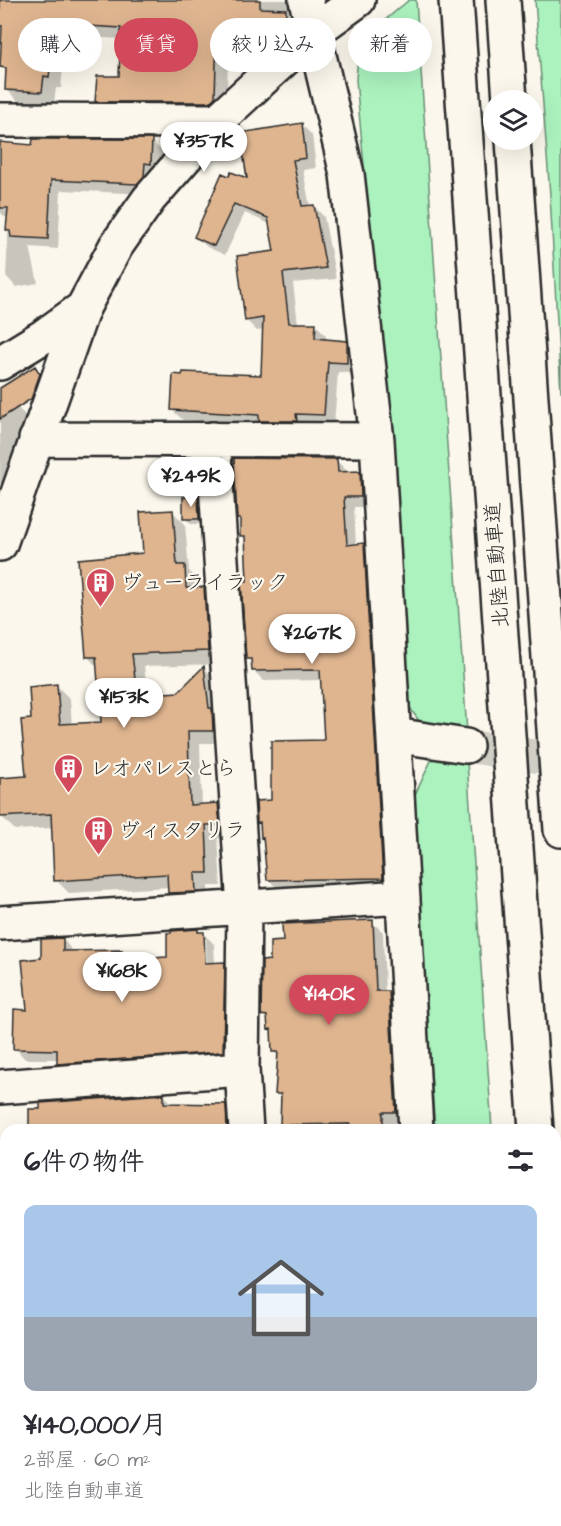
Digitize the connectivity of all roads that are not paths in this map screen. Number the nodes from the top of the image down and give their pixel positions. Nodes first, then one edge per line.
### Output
1 (306, 0) edge
2 (358, 0) edge
3 (456, 0) edge
4 (503, 0) edge
5 (311, 18) edge
6 (334, 18) edge
7 (271, 72) edge
8 (324, 72) edge
9 (509, 90) edge
10 (0, 120) edge
11 (217, 121) junction
12 (514, 150) edge
13 (83, 308) junction
14 (0, 363) edge
15 (36, 439) junction
16 (213, 439) junction
17 (377, 440) junction
18 (0, 544) edge
19 (394, 735) junction
20 (465, 746) tunnel mouth
21 (561, 830) edge
22 (403, 897) junction
23 (243, 908) junction
24 (0, 923) edge
25 (242, 1069) junction
26 (0, 1087) edge
27 (246, 1124) edge
28 (416, 1124) edge
29 (536, 1124) edge

1 - 5 main road
2 - 6 main road
3 - 29 main road, 北陸自動車道
4 - 9 main road
7 - 11 main road
8 - 17 main road
10 - 11 main road
11 - 13 main road
12 - 21 main road
13 - 14 main road
13 - 15 main road
15 - 16 main road
15 - 18 main road
16 - 17 main road
16 - 23 main road
17 - 19 main road
19 - 20 main road
19 - 22 main road
22 - 23 main road
22 - 28 main road
23 - 24 main road
23 - 25 main road
25 - 26 main road
25 - 27 main road

